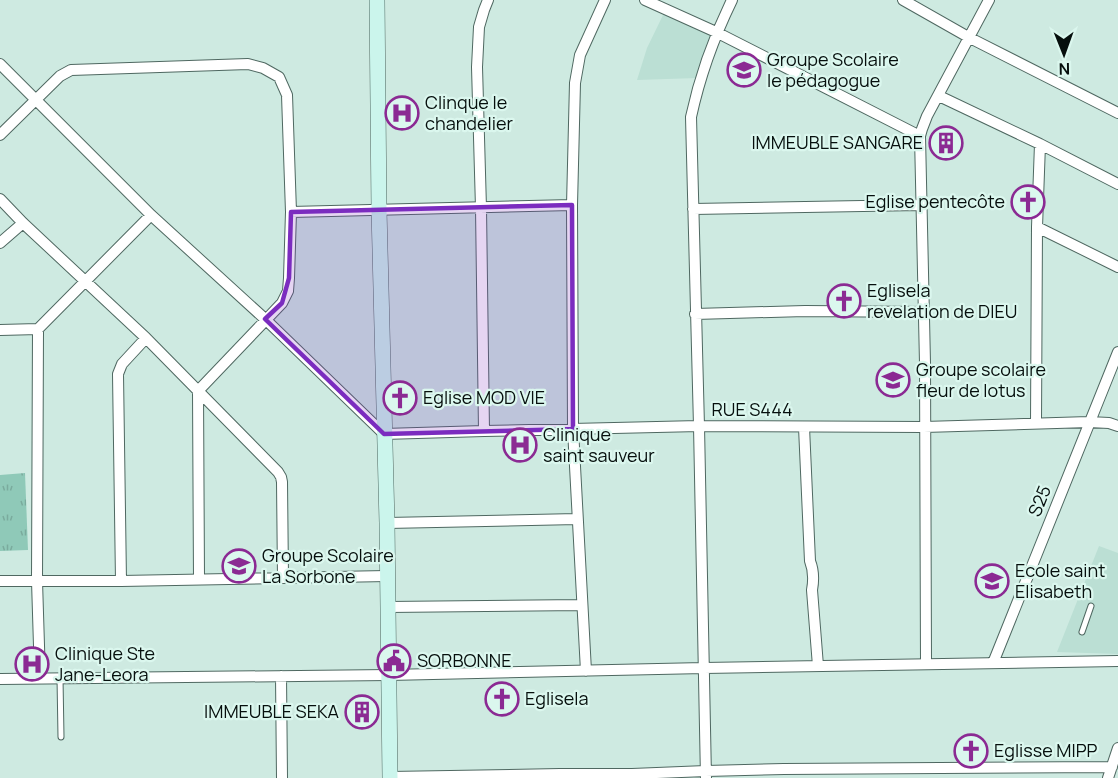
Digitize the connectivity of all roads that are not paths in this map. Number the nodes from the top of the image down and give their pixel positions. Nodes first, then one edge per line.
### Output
1 (377, 0) edge
2 (488, 0) edge
3 (605, 0) edge
4 (645, 0) edge
5 (732, 0) edge
6 (903, 0) edge
7 (989, 0) edge
8 (716, 32) junction
9 (970, 38) junction
10 (0, 64) edge
11 (939, 96) junction
12 (35, 100) junction
13 (1118, 113) edge
14 (0, 135) edge
15 (920, 136) junction
16 (1040, 144) junction
17 (1118, 184) edge
18 (0, 199) edge
19 (572, 205) junction
20 (921, 205) junction
21 (481, 208) junction
22 (693, 208) junction
23 (379, 210) junction
24 (291, 212) junction
25 (151, 215) junction
26 (23, 223) junction
27 (1037, 227) junction
28 (0, 243) edge
29 (1118, 267) edge
30 (85, 281) junction
31 (924, 312) junction
32 (695, 314) junction
33 (265, 320) junction
34 (38, 329) junction
35 (0, 330) edge
36 (146, 338) junction
37 (1118, 352) edge
38 (198, 391) junction
39 (1089, 422) junction
40 (1036, 424) junction
41 (699, 426) junction
42 (1118, 426) edge
43 (804, 427) junction
44 (924, 427) junction
45 (573, 429) junction
46 (484, 431) junction
47 (384, 434) junction
48 (577, 519) junction
49 (387, 523) junction
50 (387, 576) junction
51 (283, 578) junction
52 (199, 579) junction
53 (0, 581) edge
54 (37, 581) junction
55 (121, 581) junction
56 (582, 605) junction
57 (1091, 606) dead end
58 (388, 607) junction
59 (1082, 632) dead end
60 (1118, 661) edge
61 (993, 663) junction
62 (926, 664) junction
63 (818, 666) junction
64 (704, 668) junction
65 (586, 671) junction
66 (388, 675) junction
67 (281, 676) junction
68 (40, 678) junction
69 (60, 678) junction
70 (0, 679) edge
71 (61, 737) dead end
72 (1118, 747) edge
73 (937, 773) edge
74 (1044, 773) edge
75 (1110, 773) edge
76 (706, 774) edge
77 (784, 774) edge
78 (858, 774) edge
79 (560, 776) edge
80 (632, 776) edge
81 (486, 777) edge
82 (282, 778) edge
83 (390, 778) edge

1 - 23 street
2 - 21 street
3 - 19 street
4 - 8 street
5 - 8 street
6 - 9 street
7 - 9 street
8 - 15 street
8 - 22 street
9 - 11 street
9 - 13 street
10 - 12 street
11 - 15 street
11 - 16 street
12 - 14 street
12 - 24 street
12 - 25 street
15 - 20 street
16 - 17 street
16 - 27 street
18 - 26 street
19 - 21 street
19 - 45 street
20 - 22 street
20 - 31 street
21 - 23 street
21 - 46 street
22 - 32 street
23 - 24 street
23 - 47 street
24 - 33 street
25 - 30 street
25 - 33 street
26 - 28 street
26 - 30 street
27 - 29 street
27 - 40 street
30 - 34 street
30 - 36 street
31 - 32 street
31 - 44 street
32 - 41 street
33 - 38 street
33 - 47 street
34 - 35 street
34 - 54 street
36 - 38 street
36 - 55 street
37 - 39 street, S25
38 - 51 street
38 - 52 street
39 - 40 street, RUE S444
39 - 42 street, RUE S444
39 - 61 street, S25
40 - 44 street, RUE S444
41 - 43 street, RUE S444
41 - 45 street, RUE S444
41 - 64 street
43 - 44 street, RUE S444
43 - 63 street
44 - 62 street
45 - 46 street, RUE S444
45 - 48 street
46 - 47 street, RUE S444
47 - 49 street
48 - 49 street
48 - 56 street
49 - 50 street
50 - 51 street
50 - 58 street
51 - 52 street
52 - 55 street
53 - 54 street
54 - 55 street
54 - 68 street
56 - 58 street
56 - 65 street
57 - 59 lane
58 - 66 street
60 - 61 street
61 - 62 street
62 - 63 street
63 - 64 street
64 - 65 street
64 - 76 street
65 - 66 street
66 - 67 street
66 - 83 street
67 - 69 street
67 - 82 street
68 - 69 street
68 - 70 street
69 - 71 lane
72 - 75 street
73 - 74 street
73 - 78 street
74 - 75 street
76 - 77 street
76 - 80 street
77 - 78 street
79 - 80 street
79 - 81 street
81 - 83 street

